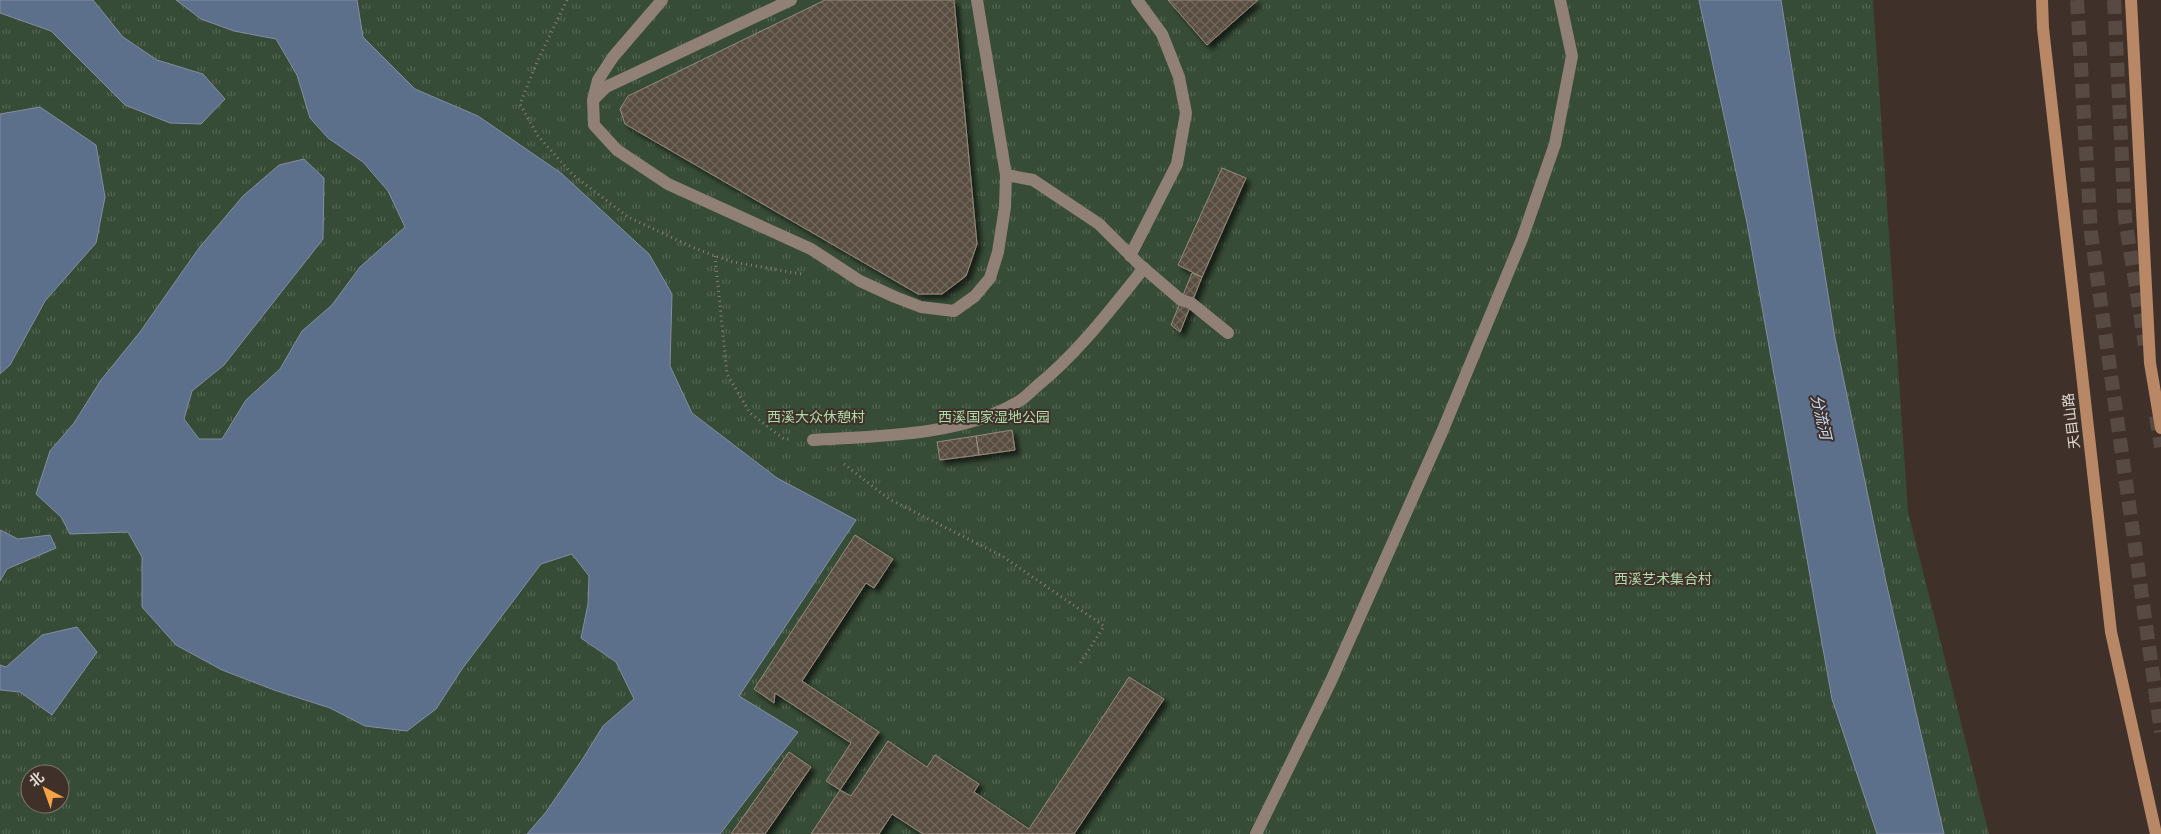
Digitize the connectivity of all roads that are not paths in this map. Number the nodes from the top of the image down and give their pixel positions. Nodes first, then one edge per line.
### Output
1 (662, 0) edge
2 (791, 0) edge
3 (1137, 0) edge
4 (1560, 0) edge
5 (2042, 0) edge
6 (2131, 0) edge
7 (979, 2) edge
8 (593, 100) junction
9 (1006, 175) junction
10 (1130, 256) junction
11 (1144, 268) junction
12 (1228, 333) dead end
13 (2161, 428) edge
14 (813, 440) road end
15 (1256, 834) edge
16 (2156, 834) edge

1 - 8 street
2 - 8 street
3 - 10 street
4 - 15 street
5 - 16 main road, 天目山路
6 - 13 main road
7 - 9 street
8 - 9 street
9 - 10 street
10 - 11 street
11 - 12 street
11 - 14 street

